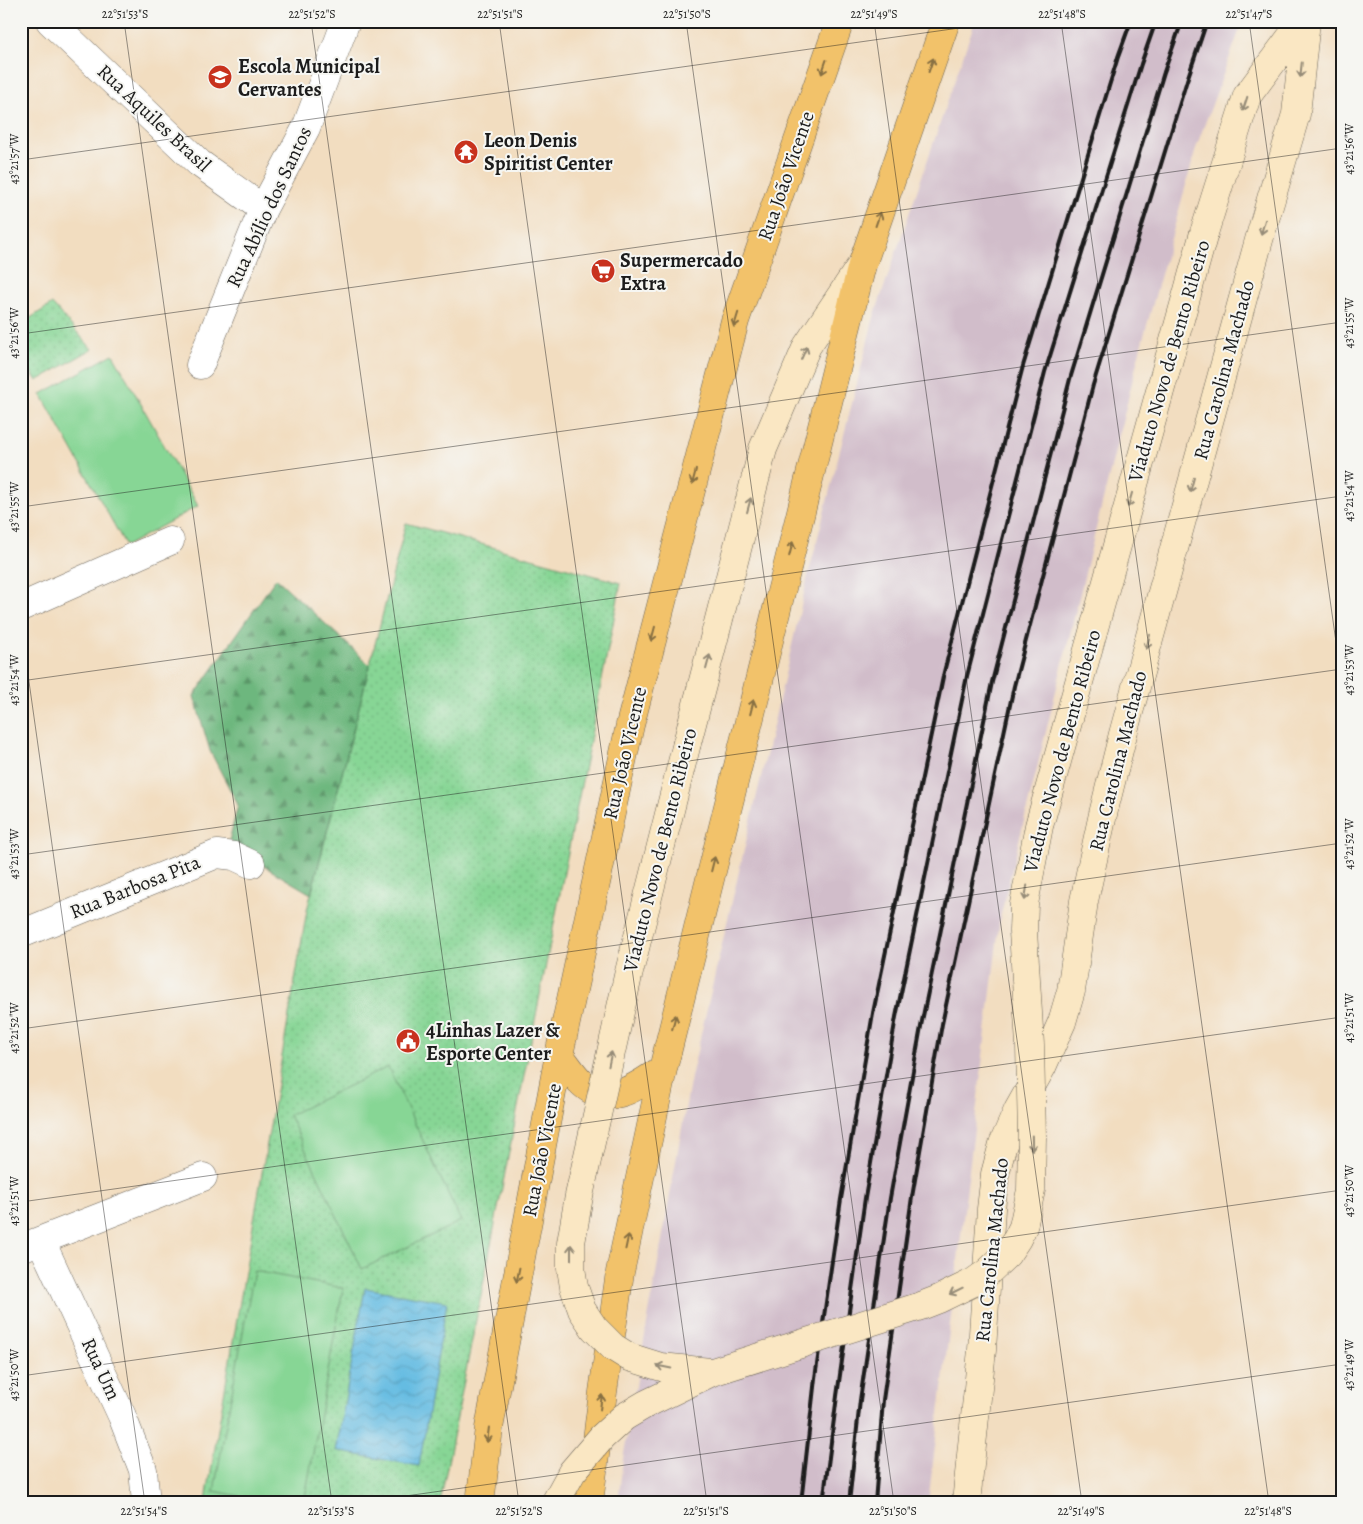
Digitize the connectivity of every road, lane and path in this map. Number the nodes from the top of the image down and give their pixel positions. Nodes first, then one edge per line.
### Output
1 (50, 21) edge
2 (346, 21) edge
3 (840, 21) edge
4 (946, 21) edge
5 (1305, 21) edge
6 (263, 210) junction
7 (862, 265) junction
8 (200, 365) dead end
9 (170, 542) dead end
10 (21, 607) edge
11 (250, 864) dead end
12 (21, 934) edge
13 (560, 1055) junction
14 (663, 1070) junction
15 (203, 1176) dead end
16 (31, 1244) edge
17 (712, 1372) junction
18 (970, 1460) junction
19 (146, 1503) edge
20 (480, 1503) edge
21 (554, 1503) edge
22 (589, 1503) edge
23 (966, 1503) edge
24 (978, 1503) edge

1 - 6 street, Rua Aquiles Brasil
2 - 6 street, Rua Abílio dos Santos
3 -> 13 main road, Rua João Vicente
7 -> 4 main road
5 -> 17 main road, Viaduto Novo de Bento Ribeiro, bridge
5 -> 18 main road, Rua Carolina Machado
6 - 8 street, Rua Abílio dos Santos
14 -> 7 main road
17 -> 7 main road, Viaduto Novo de Bento Ribeiro, bridge
9 - 10 street
11 - 12 street, Rua Barbosa Pita
13 - 14 main road
13 -> 20 main road, Rua João Vicente
22 -> 14 main road
15 - 16 street
16 - 19 street, Rua Um
17 - 21 main road, Viaduto Novo de Bento Ribeiro, bridge
18 - 23 main road, Rua Carolina Machado
18 - 24 main road

